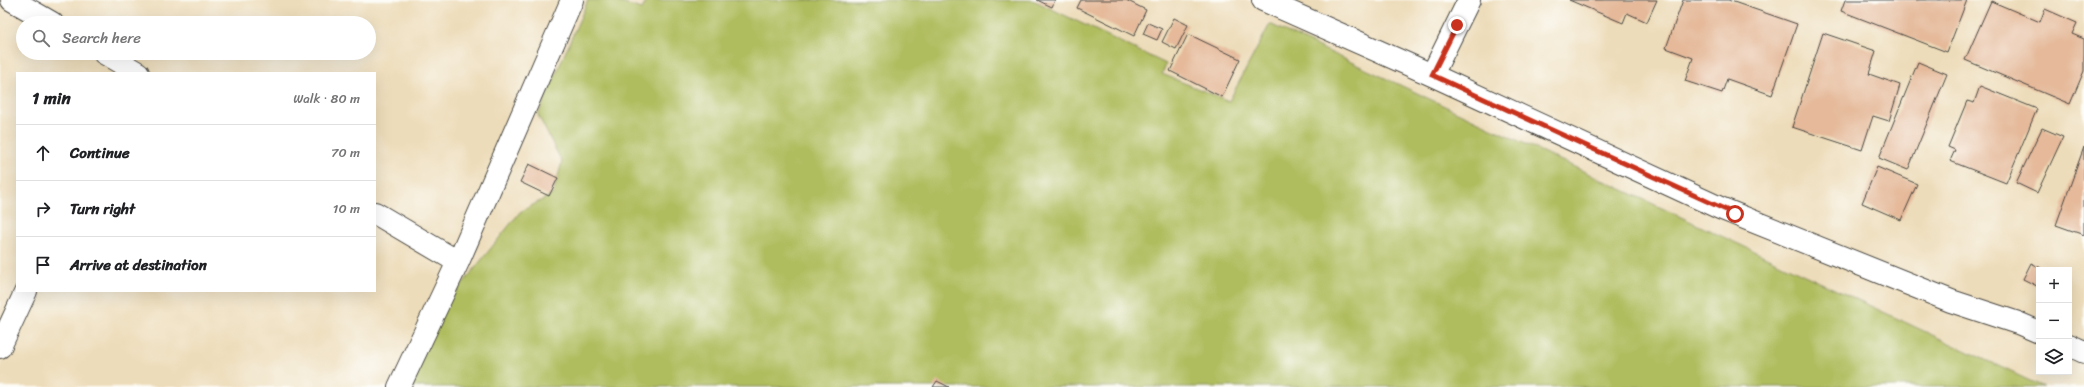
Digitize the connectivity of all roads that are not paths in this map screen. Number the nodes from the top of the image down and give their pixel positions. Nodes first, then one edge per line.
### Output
1 (12, 0) edge
2 (572, 0) edge
3 (1263, 0) edge
4 (1470, 0) edge
5 (40, 16) edge
6 (115, 60) edge
7 (134, 72) edge
8 (1432, 75) junction
9 (376, 214) edge
10 (458, 262) junction
11 (26, 292) edge
12 (2036, 331) edge
13 (2072, 346) edge
14 (0, 347) edge
15 (2084, 352) edge
16 (399, 387) edge

1 - 5 street
2 - 10 street
3 - 8 street
4 - 8 street
6 - 7 street
8 - 12 street
9 - 10 street
10 - 16 street
11 - 14 street
13 - 15 street

